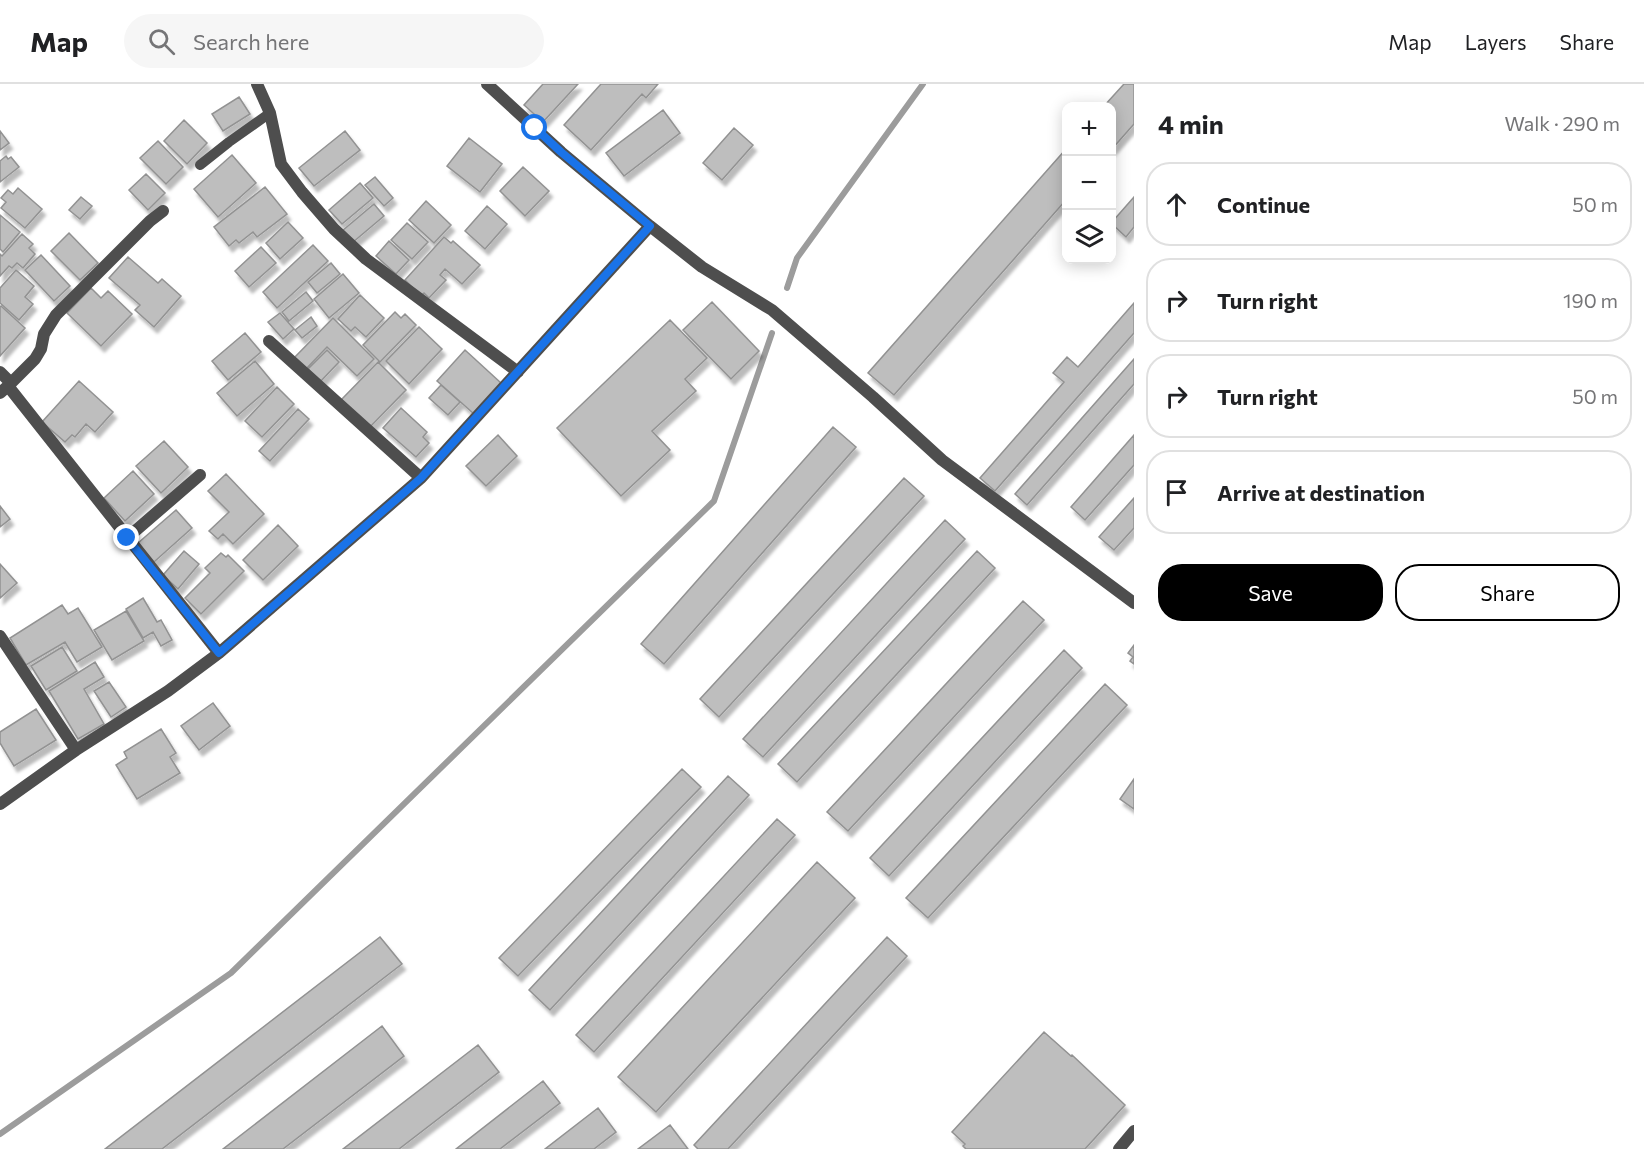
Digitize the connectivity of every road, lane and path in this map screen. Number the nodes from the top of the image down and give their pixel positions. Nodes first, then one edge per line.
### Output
1 (487, 84) edge
2 (258, 85) edge
3 (270, 113) junction
4 (200, 165) dead end
5 (163, 211) dead end
6 (650, 226) junction
7 (269, 341) dead end
8 (0, 372) edge
9 (518, 372) junction
10 (7, 387) edge
11 (200, 475) dead end
12 (421, 478) junction
13 (127, 538) junction
14 (1134, 603) edge
15 (0, 636) edge
16 (219, 653) junction
17 (76, 750) junction
18 (0, 804) edge
19 (1134, 1131) edge
20 (1119, 1149) edge

1 - 6 street
2 - 3 street
3 - 4 lane
3 - 9 street
5 - 10 street
6 - 9 street
6 - 14 street
7 - 12 street
8 - 10 street
9 - 12 street
10 - 13 street
11 - 13 street
12 - 16 street
13 - 16 street
15 - 17 street
16 - 17 street
17 - 18 street
19 - 20 street

